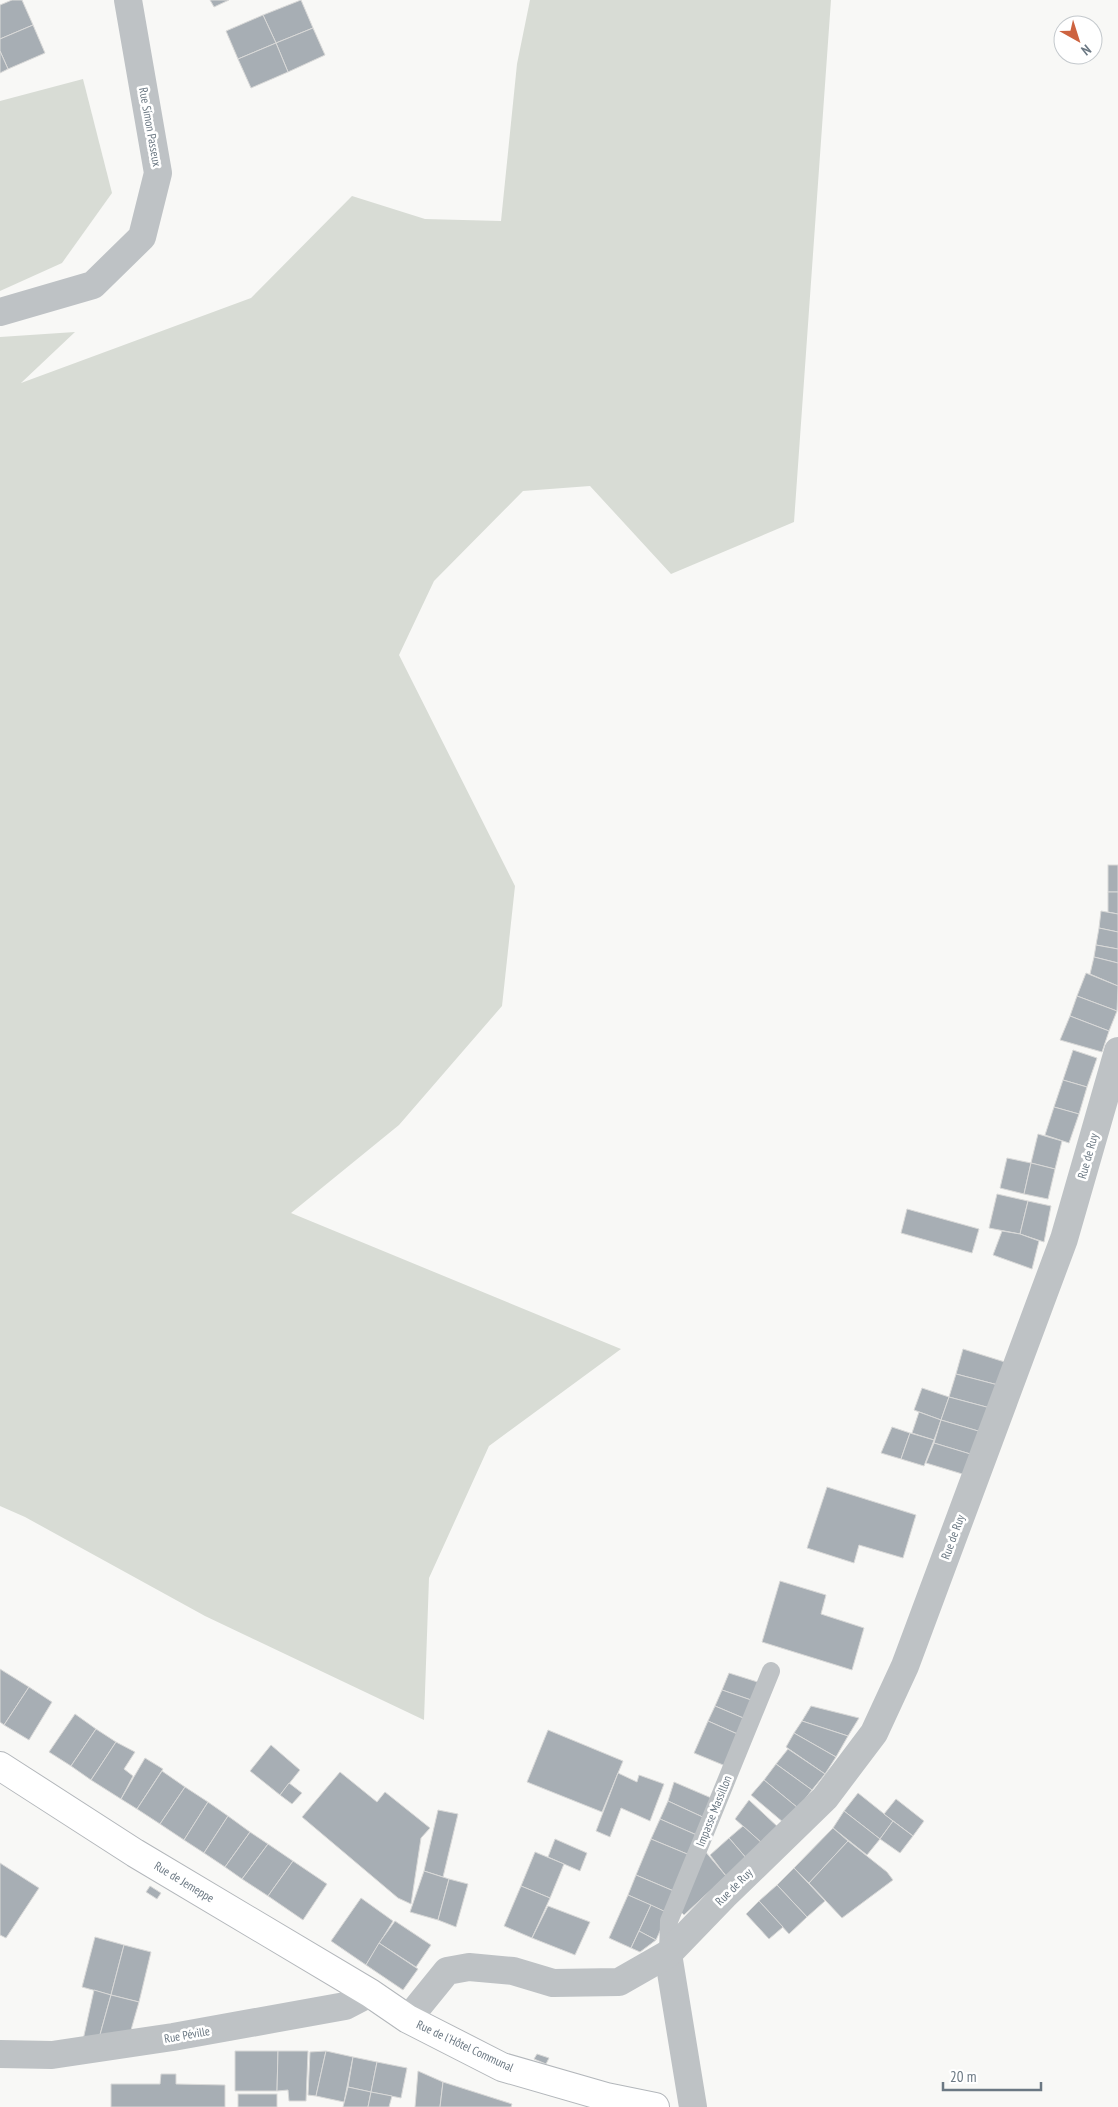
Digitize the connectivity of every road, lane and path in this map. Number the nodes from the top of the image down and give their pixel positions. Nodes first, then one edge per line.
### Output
1 (128, 0) edge
2 (0, 312) edge
3 (1118, 1051) edge
4 (771, 1670) dead end
5 (0, 1766) edge
6 (668, 1954) junction
7 (370, 1993) junction
8 (408, 2019) junction
9 (0, 2054) edge
10 (655, 2107) edge
11 (693, 2107) edge

1 - 2 street, Rue Simon Passeux
3 - 6 street, Rue de Ruy
4 - 6 lane, Impasse Massillon
5 - 7 street, Rue de Jemeppe
6 - 8 street, Rue de Ruy
6 - 11 street
7 - 8 street, Rue de l'Hôtel Communal
7 - 9 street, Rue Péville
8 - 10 street, Rue de l'Hôtel Communal

